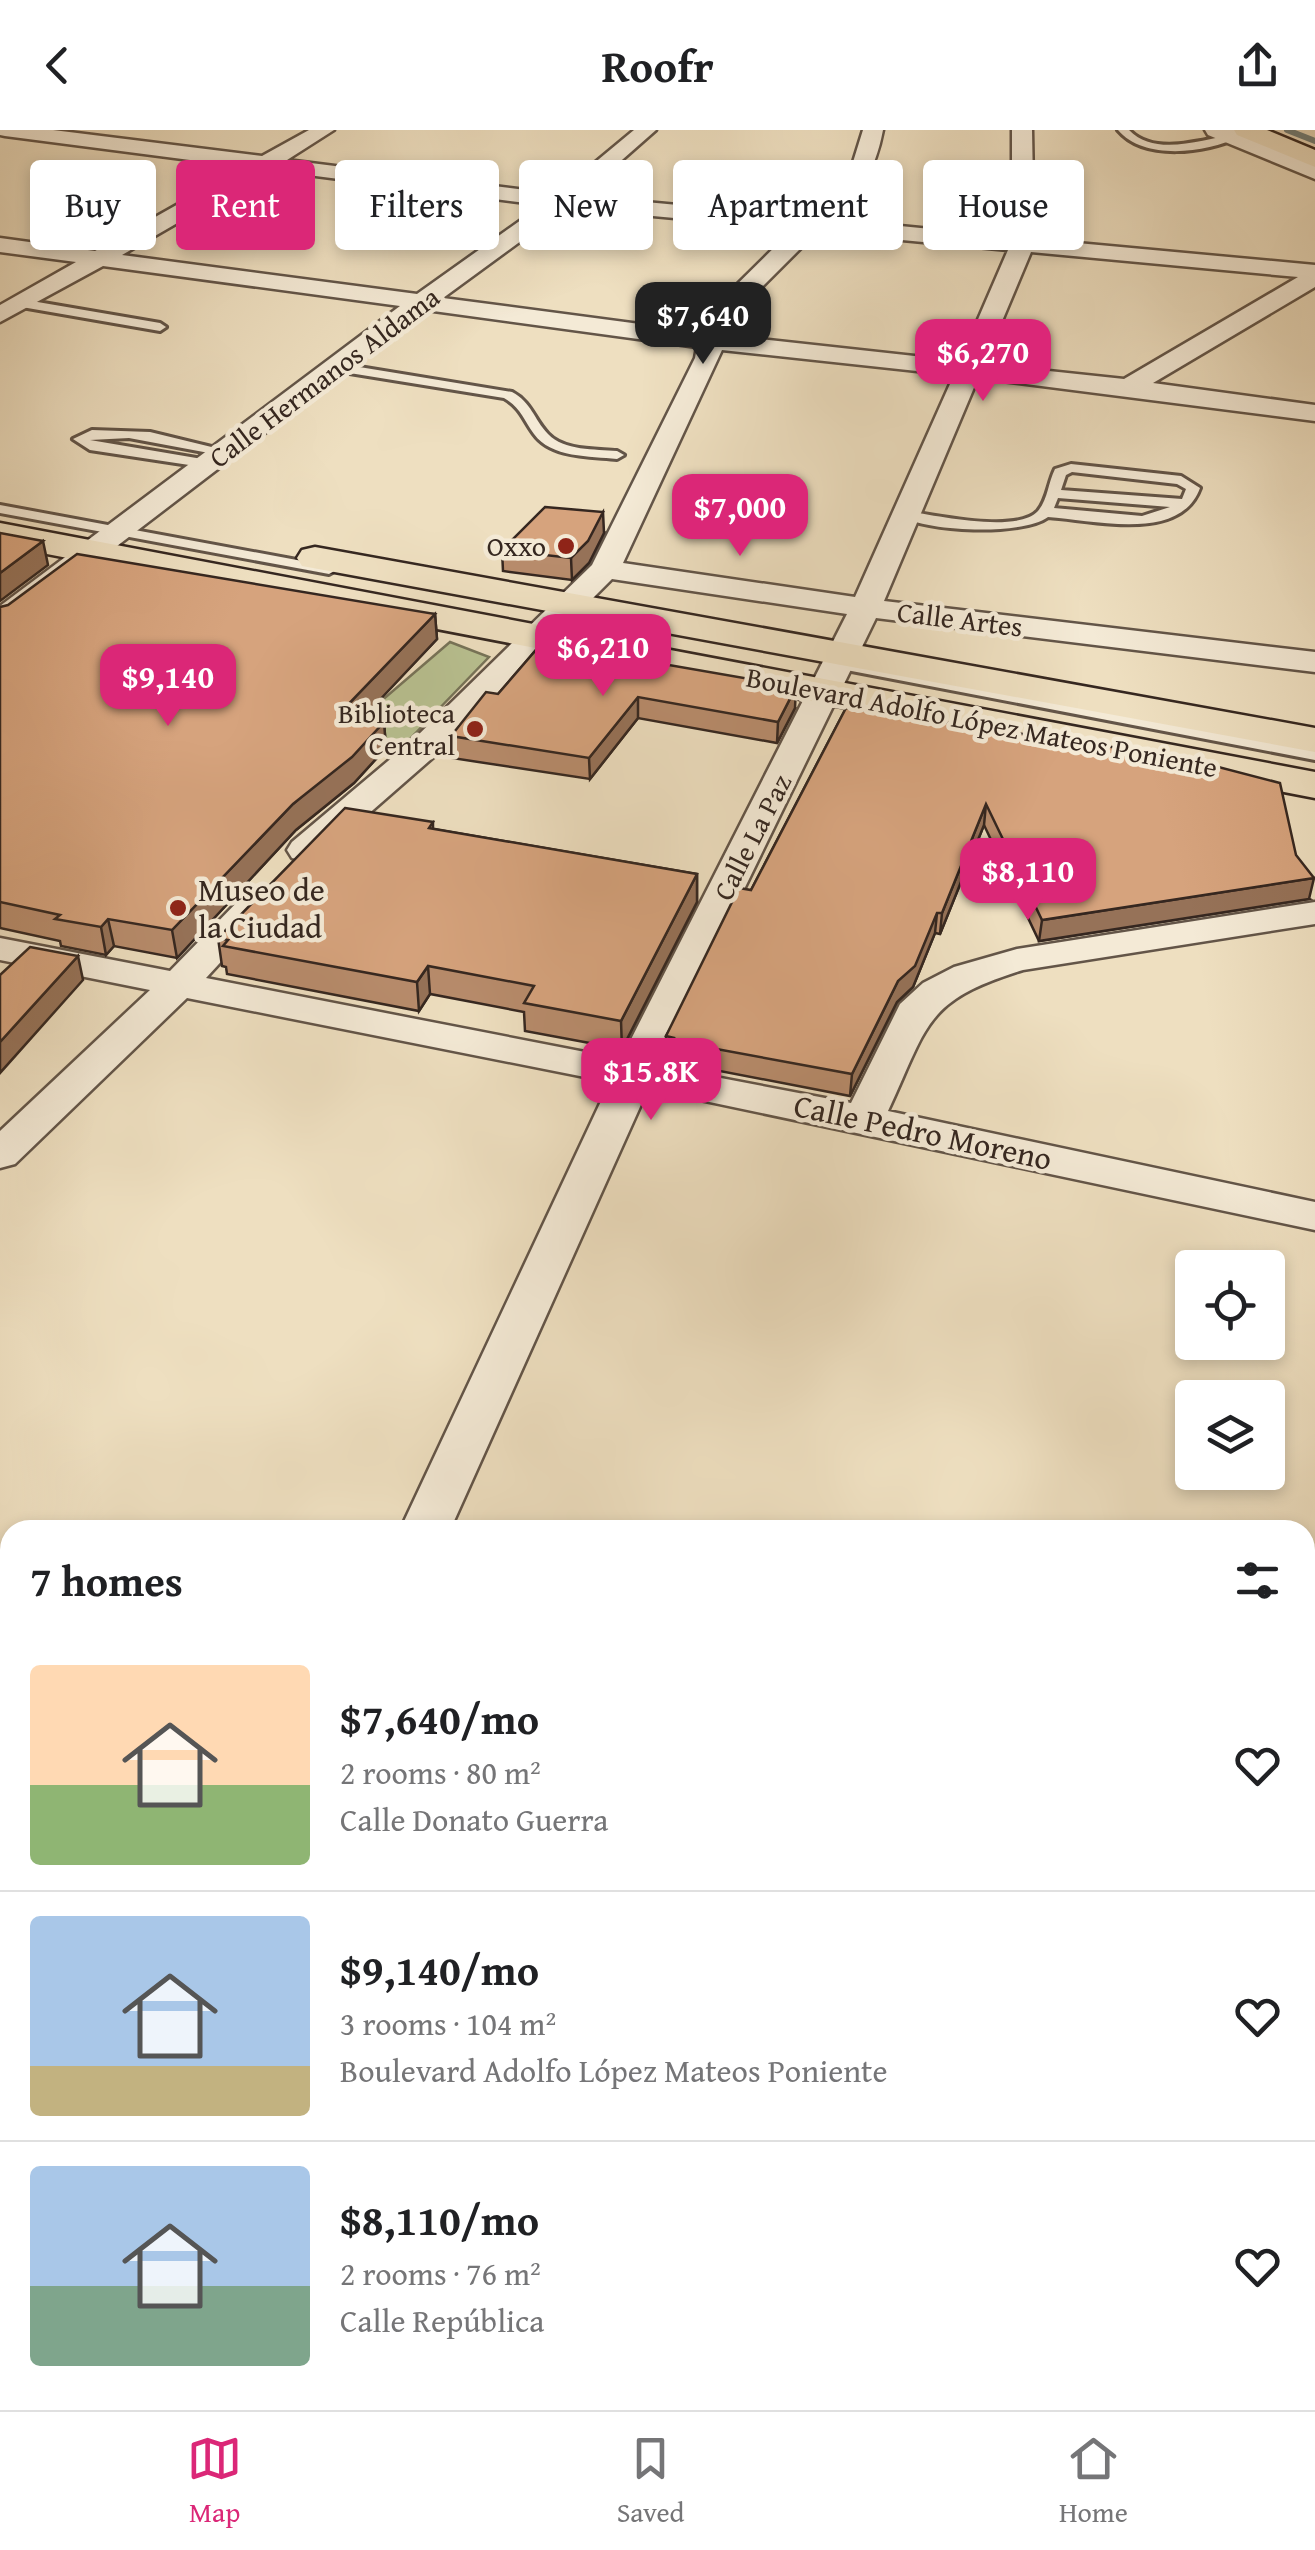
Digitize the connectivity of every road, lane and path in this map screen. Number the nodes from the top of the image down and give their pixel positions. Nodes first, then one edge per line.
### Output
1 (5, 130) edge
2 (324, 130) edge
3 (646, 130) edge
4 (873, 130) edge
5 (1022, 130) edge
6 (1123, 130) edge
7 (1305, 130) edge
8 (1232, 132) edge
9 (1315, 134) edge
10 (1315, 159) edge
11 (225, 160) edge
12 (271, 160) edge
13 (611, 160) edge
14 (867, 160) edge
15 (1022, 160) edge
16 (315, 171) edge
17 (1315, 171) edge
18 (519, 196) edge
19 (176, 213) edge
20 (519, 232) edge
21 (0, 245) edge
22 (789, 250) edge
23 (1020, 250) edge
24 (1052, 250) edge
25 (100, 256) junction
26 (1315, 275) edge
27 (419, 303) junction
28 (10, 309) edge
29 (160, 327) dead end
30 (710, 341) junction
31 (335, 367) junction
32 (968, 369) junction
33 (1128, 387) junction
34 (1315, 412) edge
35 (616, 454) dead end
36 (217, 458) junction
37 (1050, 493) junction
38 (0, 499) edge
39 (1187, 504) junction
40 (0, 508) edge
41 (1045, 512) junction
42 (906, 516) junction
43 (0, 527) edge
44 (0, 534) edge
45 (113, 539) junction
46 (606, 569) junction
47 (866, 608) junction
48 (0, 620) edge
49 (553, 620) junction
50 (1315, 662) edge
51 (834, 672) junction
52 (1315, 740) edge
53 (1315, 755) edge
54 (1315, 774) edge
55 (1315, 785) edge
56 (1315, 913) edge
57 (0, 949) edge
58 (177, 986) junction
59 (634, 1074) junction
60 (864, 1119) junction
61 (0, 1155) edge
62 (1315, 1216) edge
63 (431, 1520) edge

1 - 11 street
2 - 12 street
3 - 13 street, Calle Hermanos Aldama
4 - 14 street
5 - 15 street, Calle La Paz
6 - 8 lane
7 - 9 main road
8 - 10 main road
8 - 17 street
16 - 18 street
19 - 25 street
20 - 27 street, Calle Hermanos Aldama
21 - 25 street
22 - 30 street
23 - 32 street, Calle La Paz
24 - 26 street
25 - 27 street
25 - 28 street
26 - 33 street
27 - 30 street
27 - 31 street, Calle Hermanos Aldama
28 - 29 lane
30 - 32 street
30 - 46 street
31 - 35 lane
31 - 36 street, Calle Hermanos Aldama
32 - 33 street
32 - 42 street, Calle La Paz
33 - 34 street
36 - 36 lane
36 - 45 street, Calle Hermanos Aldama
37 - 39 lane
37 - 39 lane
37 - 41 lane
38 - 45 main road, Boulevard Adolfo López Mateos Poniente
39 - 41 lane
40 - 45 lane
41 - 42 lane
42 - 47 street, Calle La Paz
43 - 45 lane
44 - 45 main road, Boulevard Adolfo López Mateos Poniente
45 - 48 street, Calle Hermanos Aldama
45 - 49 main road, Boulevard Adolfo López Mateos Poniente
45 - 49 main road, Boulevard Adolfo López Mateos Poniente
46 - 47 street, Calle Artes
46 - 49 street
47 - 50 street, Calle Artes
47 - 51 street, Calle La Paz
49 - 51 main road, Boulevard Adolfo López Mateos Poniente
49 - 51 main road, Boulevard Adolfo López Mateos Poniente
49 - 58 street
51 - 52 main road, Boulevard Adolfo López Mateos Poniente
51 - 53 lane
51 - 54 lane
51 - 55 main road, Boulevard Adolfo López Mateos Poniente
51 - 59 street, Calle La Paz
56 - 60 street
57 - 58 street, Calle Pedro Moreno
58 - 59 street, Calle Pedro Moreno
58 - 61 street
59 - 60 street, Calle Pedro Moreno
59 - 63 street, Calle La Paz
60 - 62 street, Calle Pedro Moreno

